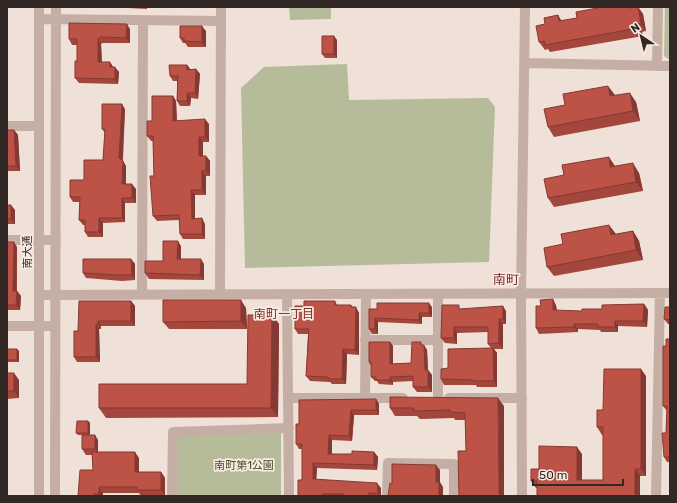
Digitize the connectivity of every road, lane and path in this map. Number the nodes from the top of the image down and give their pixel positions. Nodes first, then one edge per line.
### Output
1 (39, 7) edge
2 (56, 7) edge
3 (221, 7) edge
4 (525, 7) edge
5 (658, 7) edge
6 (39, 19) junction
7 (56, 19) junction
8 (143, 21) junction
9 (221, 21) junction
10 (525, 63) junction
11 (657, 66) junction
12 (670, 66) edge
13 (7, 126) edge
14 (39, 126) junction
15 (7, 240) edge
16 (39, 240) junction
17 (56, 240) junction
18 (665, 293) edge
19 (142, 294) junction
20 (220, 294) junction
21 (39, 295) junction
22 (55, 295) junction
23 (287, 295) junction
24 (366, 295) junction
25 (438, 295) junction
26 (521, 295) junction
27 (7, 326) edge
28 (39, 326) junction
29 (55, 326) junction
30 (365, 340) junction
31 (438, 340) junction
32 (289, 398) junction
33 (365, 398) junction
34 (416, 398) edge
35 (522, 398) junction
36 (289, 428) junction
37 (39, 496) edge
38 (55, 496) edge
39 (172, 496) edge
40 (289, 496) edge
41 (387, 496) edge
42 (454, 496) edge
43 (522, 496) edge
44 (656, 496) edge

1 - 6 street, 南大通
2 - 7 street
3 - 9 street
4 - 10 street
5 - 11 street
6 - 7 street
6 - 14 street, 南大通
7 - 8 street
7 - 17 street
8 - 9 street
8 - 19 street
9 - 20 street
10 - 11 street
10 - 26 street
11 - 12 street
13 - 14 street
14 - 16 street, 南大通
15 - 16 street
16 - 17 street
16 - 21 street, 南大通
17 - 22 street
18 - 26 street
18 - 44 street
19 - 20 street
19 - 22 street
20 - 23 street
21 - 22 street
21 - 28 street, 南大通
22 - 29 street
23 - 24 street
23 - 32 street
24 - 25 street
24 - 30 street
25 - 26 street
25 - 31 street
26 - 35 street
27 - 28 street
28 - 29 street
28 - 37 street, 南大通
29 - 38 street
30 - 31 street
30 - 33 street
31 - 35 street
32 - 33 street
32 - 36 street
33 - 34 street
35 - 43 street
36 - 39 street
36 - 40 street
41 - 42 street

